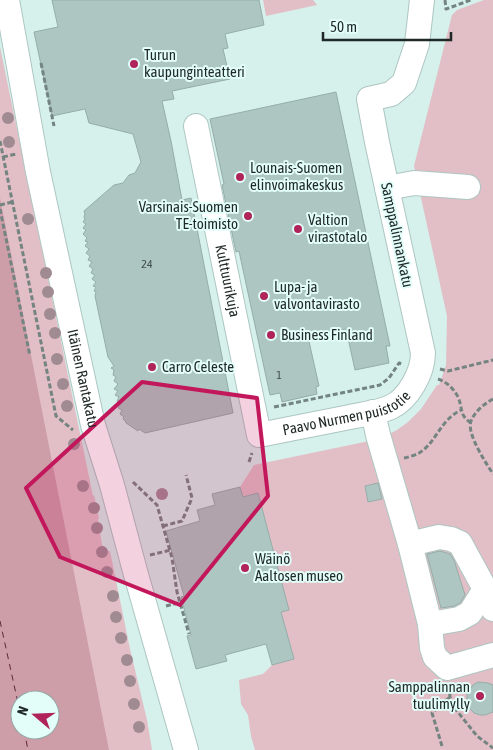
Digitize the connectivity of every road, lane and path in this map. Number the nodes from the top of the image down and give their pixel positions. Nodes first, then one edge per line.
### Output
1 (7, 0) edge
2 (422, 0) edge
3 (445, 0) edge
4 (471, 0) edge
5 (196, 126) dead end
6 (0, 141) edge
7 (21, 153) dead end
8 (3, 157) junction
9 (468, 187) dead end
10 (387, 188) junction
11 (12, 202) junction
12 (2, 204) edge
13 (0, 210) edge
14 (30, 356) dead end
15 (493, 360) edge
16 (444, 370) dead end
17 (420, 371) junction
18 (493, 399) edge
19 (271, 408) dead end
20 (461, 410) junction
21 (373, 412) junction
22 (56, 416) dead end
23 (470, 422) junction
24 (259, 435) joint
25 (387, 464) junction
26 (493, 474) edge
27 (186, 476) dead end
28 (133, 482) dead end
29 (163, 526) junction
30 (410, 544) junction
31 (170, 550) junction
32 (148, 556) dead end
33 (489, 599) edge
34 (181, 602) junction
35 (174, 605) dead end
36 (430, 624) junction
37 (189, 634) dead end
38 (493, 655) edge
39 (446, 668) junction
40 (450, 697) junction
41 (442, 746) dead end
42 (493, 748) edge
43 (186, 750) edge

1 - 43 street, Itäinen Rantakatu
2 - 10 street, Samppalinnankatu
3 - 4 path
5 - 24 street, Kulttuurikuja
6 - 8 path
7 - 8 path
8 - 11 path
9 - 10 street
10 - 17 street, Samppalinnankatu
11 - 12 path
11 - 22 path
13 - 14 path
15 - 16 path
17 - 19 path
17 - 20 path
17 - 21 street, Paavo Nurmen puistotie
18 - 23 path
20 - 23 path
20 - 25 path
21 - 24 street, Paavo Nurmen puistotie
21 - 25 street
23 - 26 path
25 - 30 street
27 - 29 path
28 - 29 path
29 - 31 path
30 - 33 street
30 - 36 street
31 - 32 path
31 - 34 path
33 - 36 street
34 - 35 path
34 - 37 path
36 - 39 street
38 - 39 street
39 - 40 path
40 - 41 path
40 - 42 path

